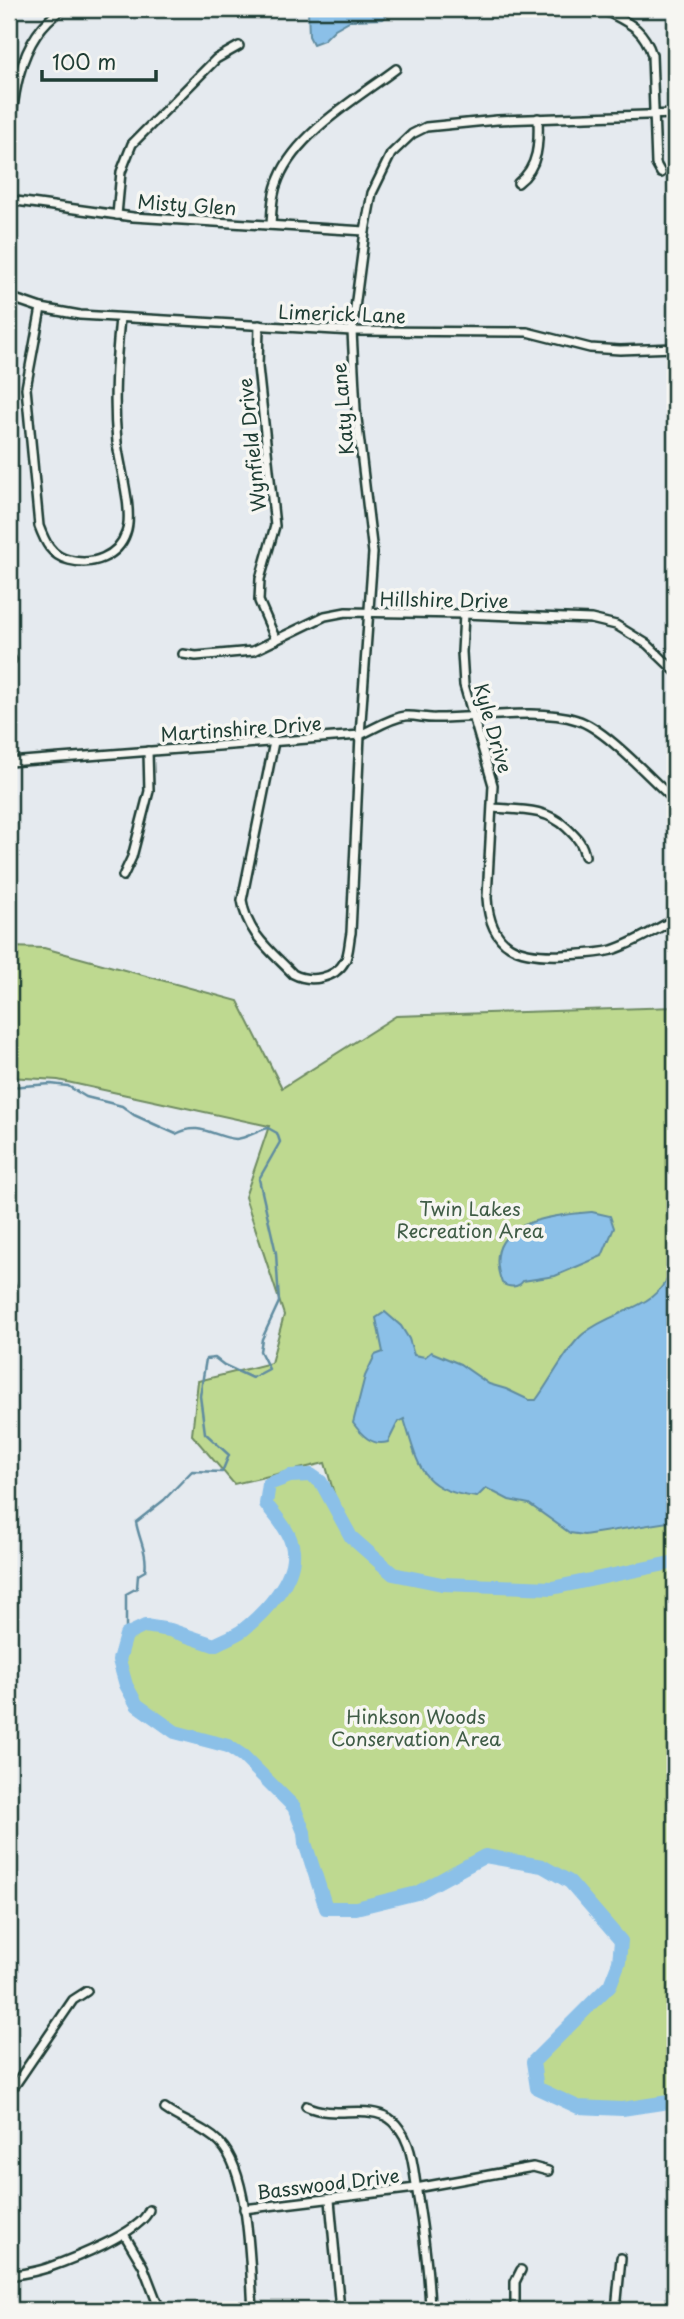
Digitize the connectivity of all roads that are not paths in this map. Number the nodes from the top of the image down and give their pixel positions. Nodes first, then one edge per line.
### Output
1 (63, 9) edge
2 (601, 9) edge
3 (239, 46) dead end
4 (396, 69) dead end
5 (655, 114) junction
6 (675, 114) edge
7 (538, 118) junction
8 (9, 157) edge
9 (661, 173) dead end
10 (518, 183) dead end
11 (9, 200) edge
12 (117, 215) junction
13 (271, 225) junction
14 (365, 231) junction
15 (9, 297) edge
16 (41, 308) junction
17 (120, 318) junction
18 (259, 325) junction
19 (352, 331) junction
20 (675, 348) edge
21 (370, 612) junction
22 (464, 614) junction
23 (276, 640) junction
24 (183, 654) dead end
25 (675, 671) edge
26 (473, 716) junction
27 (360, 735) junction
28 (274, 742) junction
29 (148, 751) junction
30 (9, 762) edge
31 (669, 795) dead end
32 (494, 808) junction
33 (585, 856) dead end
34 (123, 876) dead end
35 (675, 919) edge
36 (88, 1991) dead end
37 (9, 2088) edge
38 (306, 2106) dead end
39 (165, 2109) dead end
40 (548, 2171) dead end
41 (416, 2188) junction
42 (330, 2200) junction
43 (244, 2209) junction
44 (149, 2210) dead end
45 (124, 2234) junction
46 (621, 2258) dead end
47 (521, 2270) dead end
48 (9, 2276) edge
49 (160, 2310) edge
50 (253, 2310) edge
51 (340, 2310) edge
52 (430, 2310) edge
53 (515, 2310) edge
54 (616, 2310) edge

1 - 8 street
2 - 5 street
3 - 12 street
4 - 13 street
5 - 6 street, Katy Lane
5 - 7 street, Katy Lane
5 - 9 street
7 - 10 street
7 - 14 street, Katy Lane
11 - 12 street, Misty Glen
12 - 13 street, Misty Glen
13 - 14 street, Misty Glen
14 - 19 street, Katy Lane
15 - 16 street, Limerick Lane
16 - 17 street, Limerick Lane
16 - 17 street
17 - 18 street, Limerick Lane
18 - 19 street, Limerick Lane
18 - 23 street, Wynfield Drive
19 - 20 street, Limerick Lane
19 - 21 street, Katy Lane
21 - 22 street, Hillshire Drive
21 - 23 street, Hillshire Drive
21 - 27 street, Katy Lane
22 - 25 street, Hillshire Drive
22 - 26 street, Kyle Drive
23 - 24 street, Hillshire Drive
26 - 27 street, Martinshire Drive
26 - 31 street, Martinshire Drive
26 - 32 street, Kyle Drive
27 - 28 street, Martinshire Drive
27 - 28 street, Katy Lane
28 - 29 street, Martinshire Drive
29 - 30 street, Martinshire Drive
29 - 34 street
32 - 33 street
32 - 35 street, Kyle Drive
36 - 37 street
38 - 41 street
39 - 43 street
40 - 41 street, Basswood Drive
41 - 42 street, Basswood Drive
41 - 52 street
42 - 43 street, Basswood Drive
42 - 51 street
43 - 50 street
44 - 45 street
45 - 48 street
45 - 49 street
46 - 54 street
47 - 53 street

